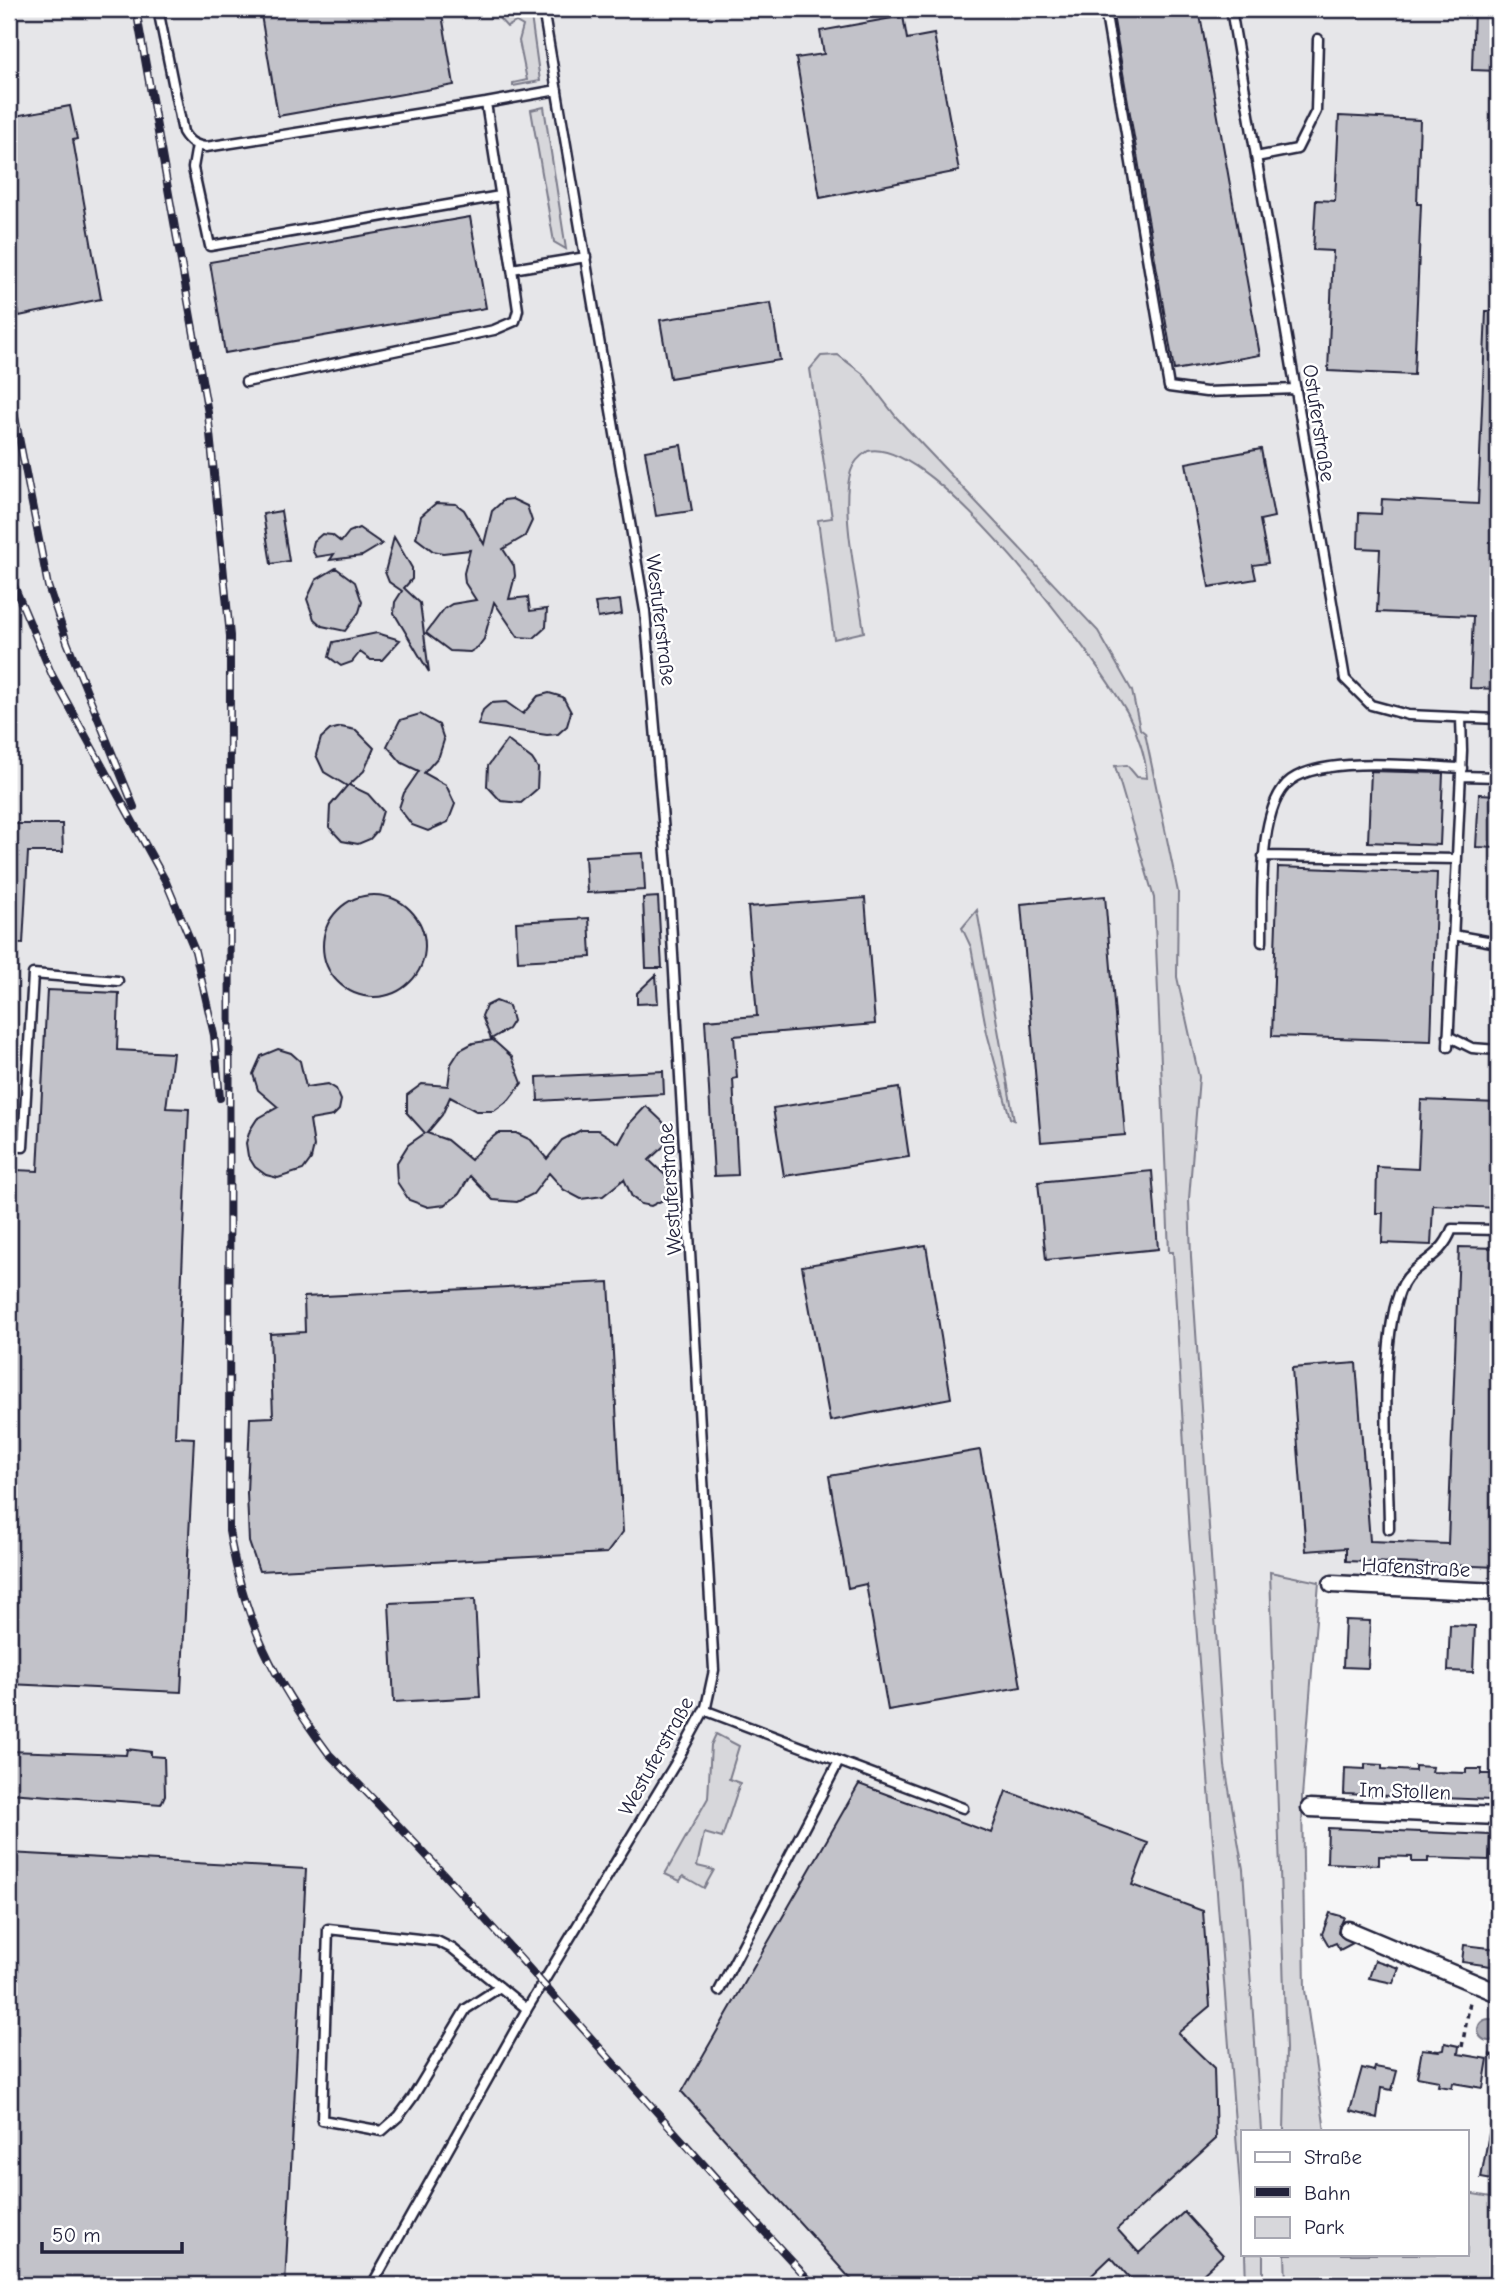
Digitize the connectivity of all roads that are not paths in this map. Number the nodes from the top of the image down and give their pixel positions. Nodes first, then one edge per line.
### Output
1 (158, 9) edge
2 (543, 9) edge
3 (1105, 9) edge
4 (1231, 9) edge
5 (1318, 39) dead end
6 (557, 90) junction
7 (486, 103) junction
8 (197, 145) junction
9 (1256, 157) junction
10 (500, 196) junction
11 (586, 257) junction
12 (512, 269) junction
13 (246, 382) dead end
14 (1296, 390) junction
15 (1461, 718) junction
16 (1498, 719) edge
17 (1461, 772) junction
18 (1498, 778) edge
19 (1263, 856) junction
20 (1457, 859) junction
21 (1453, 935) junction
22 (1262, 942) dead end
23 (1498, 943) edge
24 (118, 981) dead end
25 (1448, 1036) junction
26 (1448, 1047) dead end
27 (1498, 1050) edge
28 (9, 1146) edge
29 (1498, 1230) edge
30 (1389, 1529) dead end
31 (1332, 1584) dead end
32 (1498, 1592) edge
33 (704, 1710) junction
34 (839, 1760) junction
35 (963, 1808) dead end
36 (1310, 1808) dead end
37 (1498, 1816) edge
38 (1348, 1930) dead end
39 (500, 1987) junction
40 (719, 1991) dead end
41 (1498, 1993) edge
42 (527, 2008) junction
43 (372, 2285) edge

1 - 8 lane
2 - 6 lane, Westuferstraße
3 - 14 lane
4 - 9 lane, Ostuferstraße
5 - 9 lane
6 - 7 lane
6 - 11 lane, Westuferstraße
7 - 8 lane
7 - 10 lane
8 - 10 lane
9 - 14 lane, Ostuferstraße
10 - 12 lane
11 - 12 lane
11 - 33 lane, Westuferstraße
12 - 13 lane
14 - 15 lane, Ostuferstraße
15 - 16 lane, Ostuferstraße
15 - 17 lane
17 - 18 lane
17 - 19 lane
17 - 20 lane
19 - 20 lane
19 - 22 lane
20 - 21 lane
21 - 23 lane
21 - 25 lane
24 - 28 lane
25 - 26 lane
25 - 27 lane
29 - 30 lane
31 - 32 street, Hafenstraße
33 - 34 lane
33 - 42 lane, Westuferstraße
34 - 35 lane
34 - 40 lane
36 - 37 street, Im Stollen
38 - 41 street
39 - 39 lane
39 - 42 lane
42 - 43 lane, Westuferstraße

